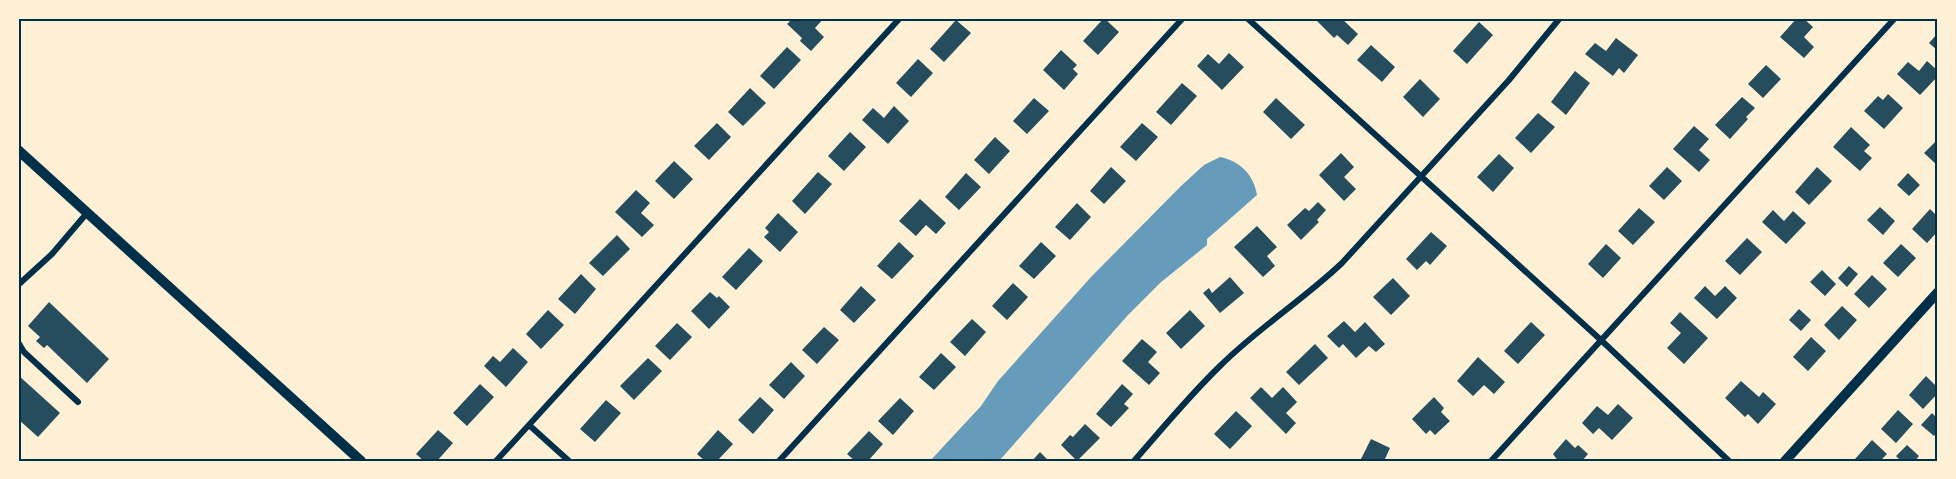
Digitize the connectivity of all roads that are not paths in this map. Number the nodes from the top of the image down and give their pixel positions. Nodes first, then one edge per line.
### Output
1 (900, 18) edge
2 (1182, 18) edge
3 (1247, 18) edge
4 (1560, 18) edge
5 (1895, 18) edge
6 (18, 150) edge
7 (1422, 176) junction
8 (87, 213) junction
9 (18, 285) edge
10 (1938, 292) edge
11 (1602, 341) junction
12 (18, 342) edge
13 (78, 402) dead end
14 (529, 425) junction
15 (362, 461) edge
16 (496, 461) edge
17 (569, 461) edge
18 (779, 461) edge
19 (1134, 461) edge
20 (1491, 461) edge
21 (1729, 461) edge
22 (1785, 461) edge

1 - 14 street
2 - 18 street
3 - 7 street
4 - 7 street
5 - 11 street
6 - 8 street
7 - 11 street
7 - 19 street
8 - 9 street
8 - 15 street
10 - 22 street
11 - 20 street
11 - 21 street
12 - 13 street
14 - 16 street
14 - 17 street

